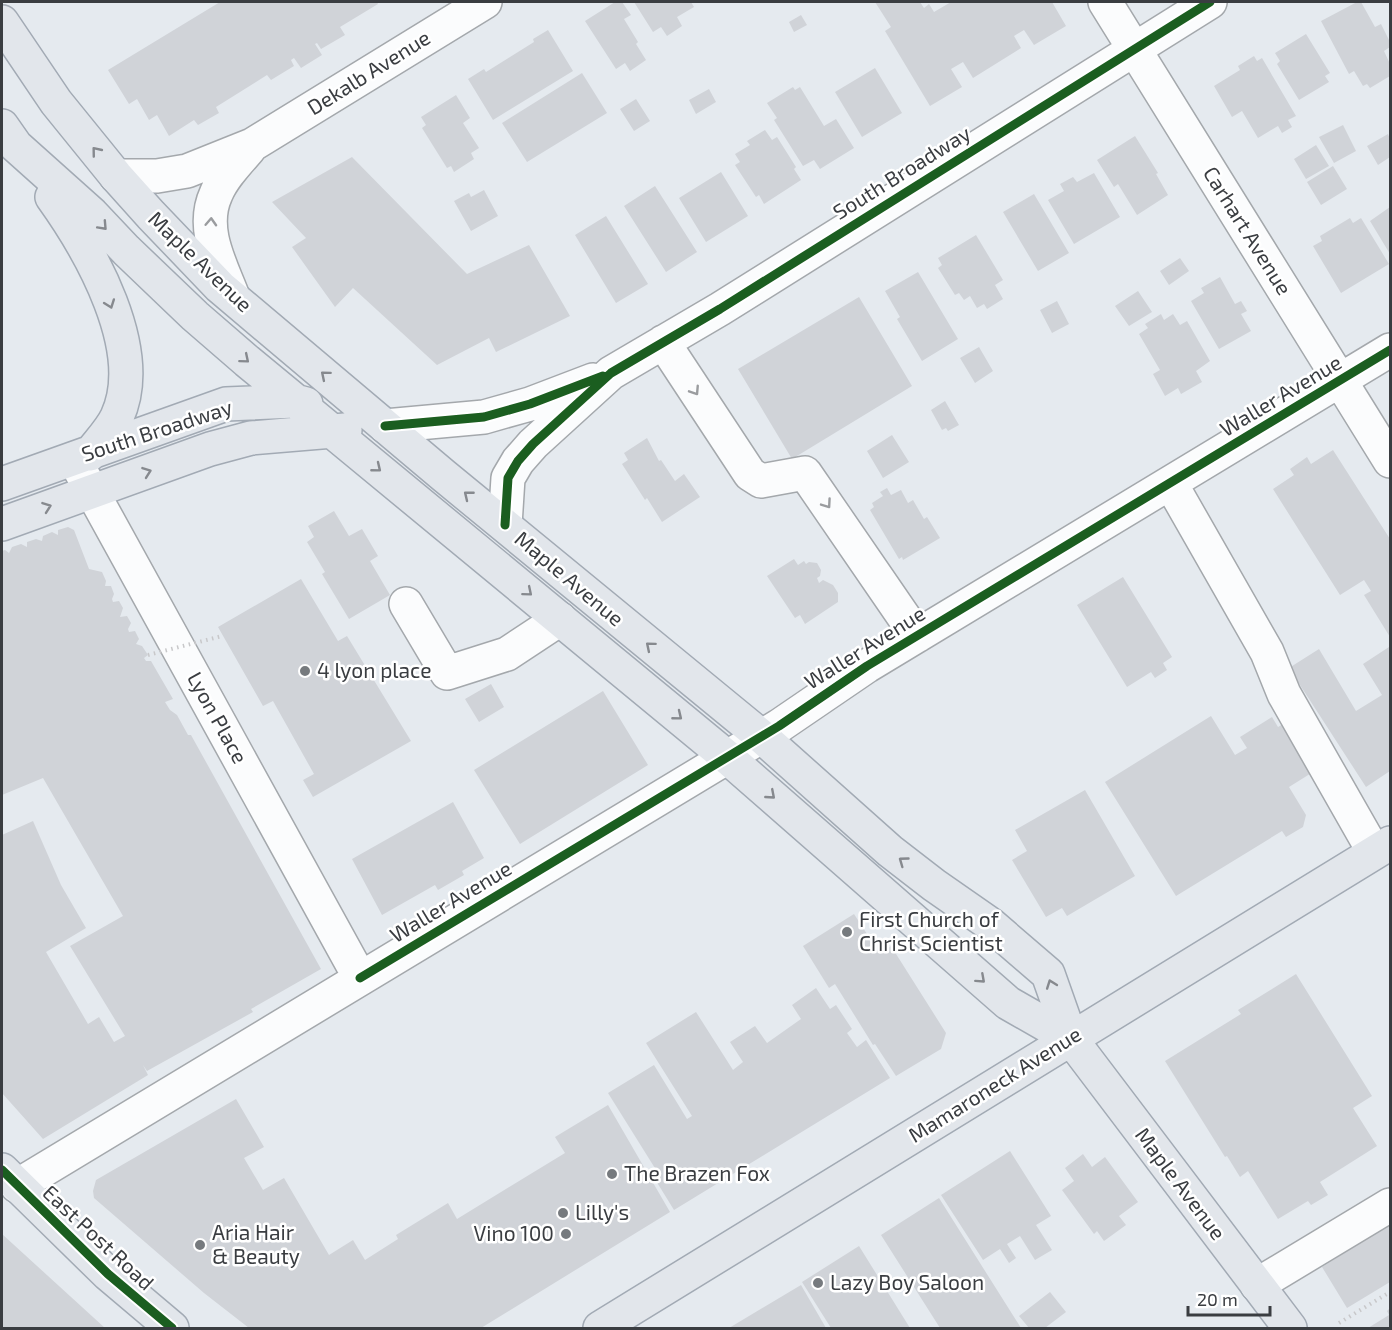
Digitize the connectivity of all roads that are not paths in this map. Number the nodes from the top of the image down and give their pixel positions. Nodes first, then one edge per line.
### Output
1 (485, 2) edge
2 (1104, 2) edge
3 (1210, 2) edge
4 (2, 22) edge
5 (1133, 49) junction
6 (9, 136) edge
7 (252, 145) junction
8 (116, 176) junction
9 (233, 297) junction
10 (663, 342) junction
11 (1390, 350) edge
12 (611, 373) junction
13 (1341, 381) junction
14 (295, 401) junction
15 (386, 426) junction
16 (332, 431) junction
17 (82, 457) junction
18 (1390, 461) edge
19 (2, 484) edge
20 (1171, 484) junction
21 (92, 491) junction
22 (2, 524) edge
23 (504, 525) junction
24 (406, 604) dead end
25 (560, 619) junction
26 (917, 636) junction
27 (760, 736) junction
28 (727, 757) junction
29 (1382, 847) edge
30 (360, 978) junction
31 (1071, 1039) junction
32 (9, 1178) edge
33 (1390, 1205) edge
34 (1257, 1285) junction
35 (172, 1329) edge
36 (600, 1329) edge
37 (1290, 1329) edge

1 - 7 street, Dekalb Avenue
2 - 5 street, Carhart Avenue
3 - 5 street, South Broadway
8 -> 4 main road, Maple Avenue
5 - 10 street, South Broadway
5 - 13 street, Carhart Avenue
6 -> 14 main road, Maple Avenue
6 -> 17 main road
7 - 8 street, Dekalb Avenue
9 -> 7 street, Dekalb Avenue
8 - 9 main road, Maple Avenue
15 -> 9 main road, Maple Avenue
10 - 12 street, South Broadway
10 -> 26 street
11 - 13 street, Waller Avenue
12 - 15 street, South Broadway
12 - 23 street, South Broadway
13 - 18 street, Carhart Avenue
13 - 20 street, Waller Avenue
14 - 15 main road, South Broadway
14 - 16 main road, Maple Avenue
14 - 17 main road, South Broadway
15 - 16 main road, South Broadway
23 -> 15 main road, Maple Avenue
21 -> 16 main road, South Broadway
16 -> 25 main road, Maple Avenue
17 - 19 main road, South Broadway
17 - 21 street, Lyon Place
20 - 26 street, Waller Avenue
20 - 29 street
22 -> 21 main road, South Broadway
21 - 30 street, Lyon Place
27 -> 23 main road, Maple Avenue
24 - 25 street
25 -> 28 main road, Maple Avenue
26 - 27 street, Waller Avenue
27 - 28 street, Waller Avenue
31 -> 27 main road, Maple Avenue
28 - 30 street, Waller Avenue
28 -> 31 main road, Maple Avenue
29 - 31 main road, Mamaroneck Avenue
30 - 32 street, Waller Avenue
31 - 34 main road, Maple Avenue
31 - 36 main road, Mamaroneck Avenue
32 - 35 main road, East Post Road
33 - 34 street
34 - 37 main road, Maple Avenue

